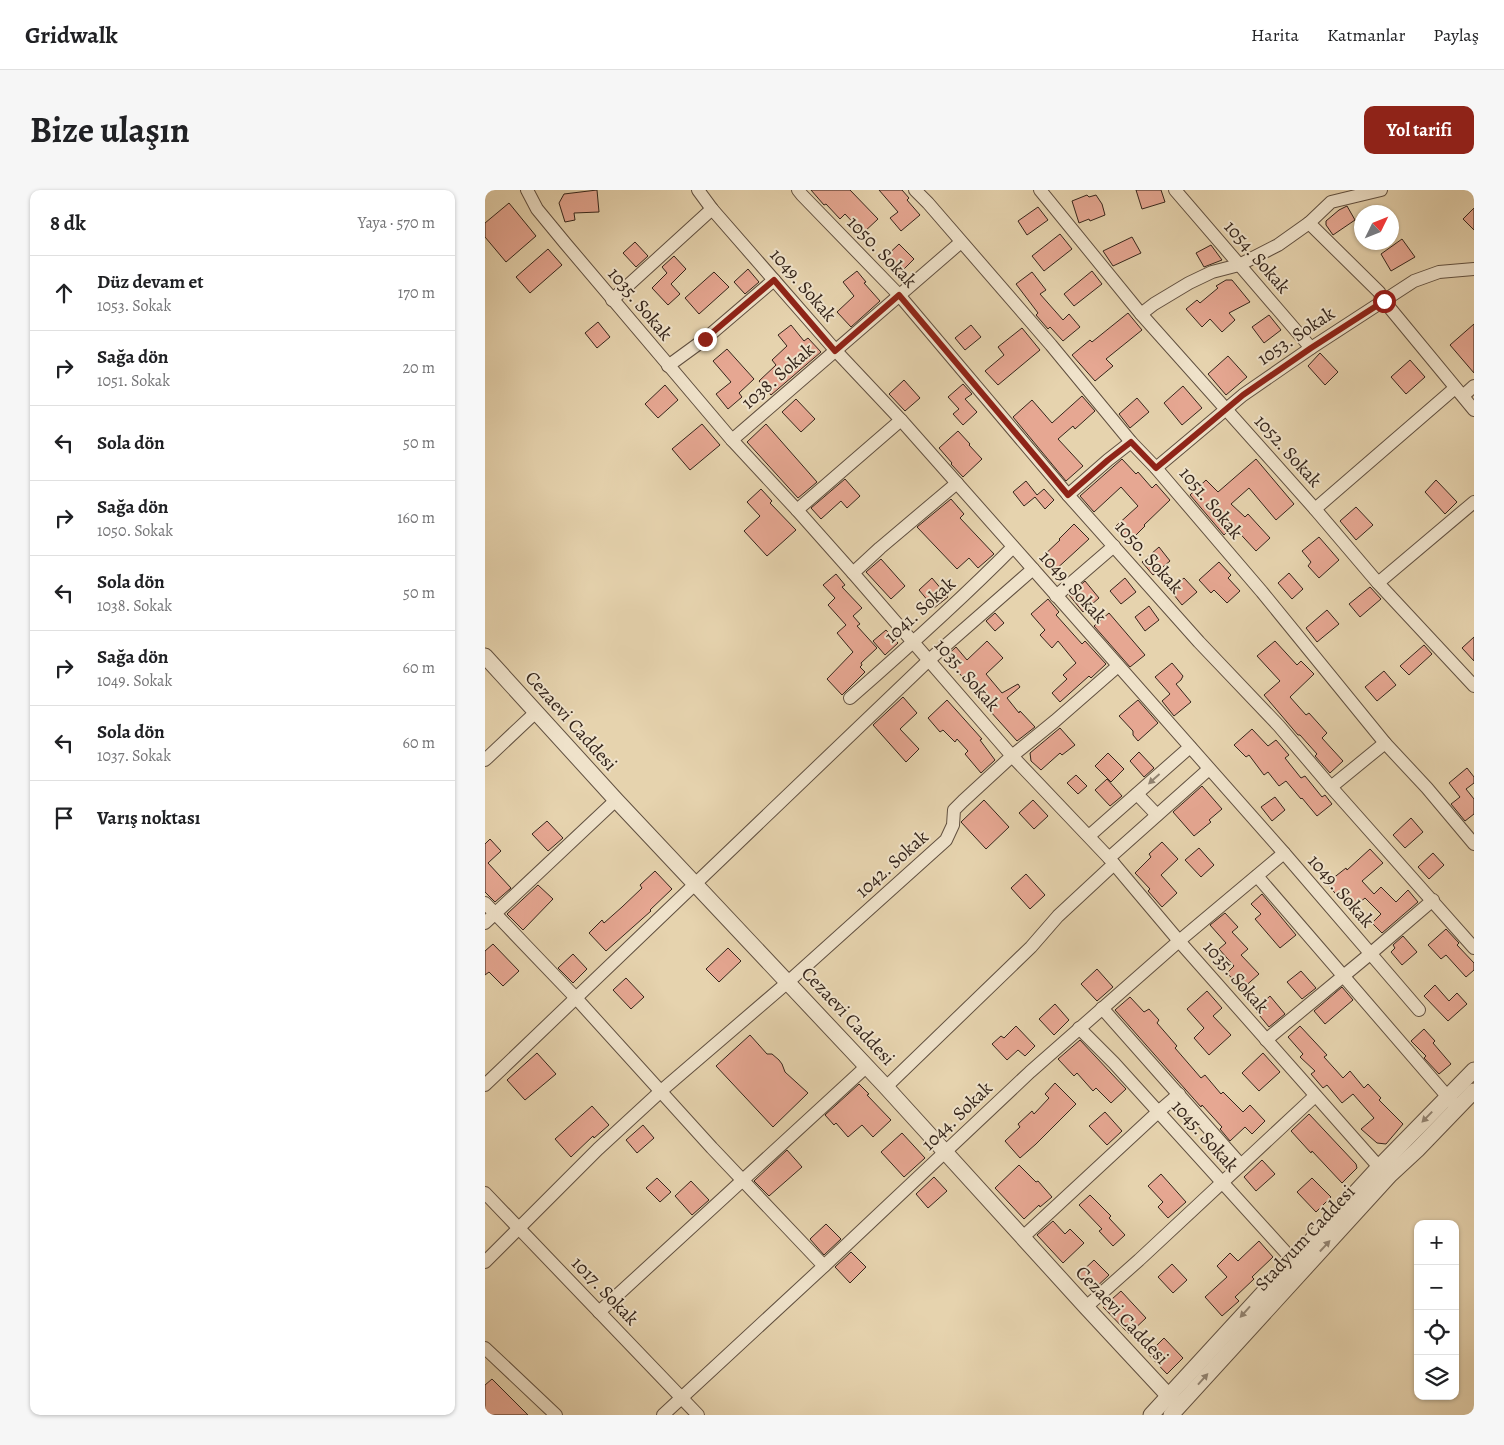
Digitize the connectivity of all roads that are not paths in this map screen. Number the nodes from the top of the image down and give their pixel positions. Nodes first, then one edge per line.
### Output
1 (527, 190) edge
2 (698, 190) edge
3 (798, 190) edge
4 (915, 190) edge
5 (1040, 190) edge
6 (1175, 190) edge
7 (1381, 190) edge
8 (713, 209) junction
9 (1309, 223) junction
10 (961, 242) junction
11 (1239, 265) junction
12 (1474, 269) edge
13 (774, 280) junction
14 (899, 295) junction
15 (612, 300) junction
16 (1384, 301) junction
17 (1141, 314) junction
18 (1311, 348) junction
19 (835, 351) junction
20 (668, 366) junction
21 (1474, 386) edge
22 (1459, 392) junction
23 (1226, 410) junction
24 (1474, 410) edge
25 (901, 420) junction
26 (732, 440) junction
27 (1131, 442) junction
28 (1156, 468) junction
29 (957, 483) junction
30 (1068, 495) junction
31 (1474, 502) edge
32 (1315, 509) junction
33 (797, 510) junction
34 (1114, 546) junction
35 (1013, 548) junction
36 (1033, 569) junction
37 (853, 573) junction
38 (1378, 583) junction
39 (1057, 596) junction
40 (913, 643) junction
41 (485, 656) edge
42 (929, 660) junction
43 (1118, 666) junction
44 (1474, 686) edge
45 (850, 698) dead end
46 (536, 712) junction
47 (1385, 743) junction
48 (1190, 746) junction
49 (1012, 756) junction
50 (485, 760) edge
51 (1209, 769) junction
52 (1331, 787) junction
53 (1137, 794) junction
54 (616, 800) junction
55 (1157, 815) junction
56 (1089, 836) junction
57 (1474, 844) edge
58 (1284, 853) junction
59 (1111, 861) junction
60 (1257, 876) junction
61 (696, 884) junction
62 (1433, 900) junction
63 (485, 903) edge
64 (495, 913) junction
65 (485, 923) edge
66 (1179, 940) junction
67 (1474, 948) edge
68 (1371, 954) junction
69 (1343, 976) junction
70 (788, 982) junction
71 (576, 998) junction
72 (1103, 1008) junction
73 (1419, 1010) dead end
74 (1079, 1028) junction
75 (1266, 1040) junction
76 (867, 1066) junction
77 (1474, 1070) edge
78 (485, 1085) edge
79 (886, 1087) junction
80 (661, 1091) junction
81 (1474, 1092) edge
82 (1179, 1094) junction
83 (1315, 1096) junction
84 (1447, 1097) junction
85 (1458, 1108) junction
86 (1158, 1112) junction
87 (946, 1152) junction
88 (1241, 1165) junction
89 (1384, 1171) junction
90 (742, 1180) junction
91 (1223, 1183) junction
92 (485, 1193) edge
93 (519, 1229) junction
94 (1023, 1237) junction
95 (485, 1262) edge
96 (824, 1266) junction
97 (1297, 1266) junction
98 (1086, 1307) junction
99 (599, 1312) junction
100 (485, 1348) edge
101 (681, 1398) junction
102 (1176, 1408) edge
103 (556, 1415) edge
104 (663, 1415) edge
105 (698, 1415) edge
106 (1151, 1415) edge

1 - 15 street, 1035. Sokak
2 - 8 street, 1049. Sokak
3 - 14 street, 1050. Sokak
4 - 10 street, 1051. Sokak
5 - 17 street, 1052. Sokak
6 - 11 street, 1054. Sokak
7 - 9 street
8 - 13 street, 1049. Sokak
8 - 15 street
9 - 11 street
9 - 16 street
10 - 14 street, 1038. Sokak
10 - 27 street, 1051. Sokak
11 - 17 street
11 - 18 street, 1054. Sokak
12 - 16 street, 1053. Sokak
13 - 19 street, 1049. Sokak
13 - 20 street
14 - 19 street, 1038. Sokak
14 - 30 street, 1050. Sokak
15 - 20 street, 1035. Sokak
16 - 18 street, 1053. Sokak
16 - 22 street
17 - 23 street, 1052. Sokak
18 - 23 street, 1053. Sokak
19 - 25 street, 1049. Sokak
19 - 26 street, 1038. Sokak
20 - 26 street, 1035. Sokak
21 - 22 street
22 - 24 street
22 - 32 street
23 - 28 street, 1053. Sokak
23 - 32 street, 1052. Sokak
25 - 29 street, 1049. Sokak
25 - 33 street
26 - 33 street, 1035. Sokak
27 - 28 street, 1051. Sokak
27 - 30 street
28 - 47 street, 1051. Sokak
29 - 35 street, 1049. Sokak
29 - 37 street
30 - 34 street, 1050. Sokak
31 - 38 street
32 - 38 street, 1052. Sokak
33 - 37 street, 1035. Sokak
34 - 39 street
34 - 52 street, 1050. Sokak
35 - 36 street, 1049. Sokak
35 - 40 street, 1041. Sokak
36 - 39 street, 1049. Sokak
36 - 42 street
37 - 40 street, 1035. Sokak
38 - 44 street, 1052. Sokak
39 - 43 street, 1049. Sokak
40 - 42 street, 1035. Sokak
40 - 45 street, 1041. Sokak
41 - 46 street, Cezaevi Caddesi
42 - 49 street, 1035. Sokak
42 - 61 street
43 - 48 street, 1049. Sokak
43 - 49 street, 1042. Sokak
46 - 50 street
46 - 54 street, Cezaevi Caddesi
47 - 52 street
47 - 57 street, 1051. Sokak
48 - 51 street, 1049. Sokak
48 -> 53 street
49 - 56 street, 1035. Sokak
49 - 70 street, 1042. Sokak
51 - 55 street
51 - 58 street, 1049. Sokak
52 - 62 street, 1050. Sokak
53 - 55 street
53 - 56 street
54 - 61 street, Cezaevi Caddesi
54 - 64 street
55 - 59 street
56 - 59 street, 1035. Sokak
58 - 60 street, 1044. Sokak
58 - 68 street, 1049. Sokak
59 - 66 street, 1035. Sokak
59 - 79 street
60 - 66 street, 1044. Sokak
60 - 69 street
61 - 70 street, Cezaevi Caddesi
61 - 71 street
62 - 67 street, 1050. Sokak
62 - 68 street
63 - 64 street
64 - 65 street
64 - 71 street
66 - 72 street, 1044. Sokak
66 - 75 street, 1035. Sokak
68 - 69 street
68 - 73 street, 1049. Sokak
69 - 75 street
69 - 84 street
70 - 76 street, Cezaevi Caddesi
70 - 80 street, 1042. Sokak
71 - 78 street
71 - 80 street
72 - 74 street, 1044. Sokak
72 - 82 street
74 - 86 street, 1045. Sokak
74 - 87 street, 1044. Sokak
75 - 83 street, 1035. Sokak
76 - 79 street, Cezaevi Caddesi
76 - 90 street
77 - 84 street
79 - 87 street, Cezaevi Caddesi
80 - 90 street
80 - 93 street, 1042. Sokak
81 - 85 street, Stadyum Caddesi
82 - 86 street
82 - 88 street
83 - 88 street
83 - 89 street, 1035. Sokak
84 - 85 street
84 -> 89 street
85 - 89 street, Stadyum Caddesi
86 - 91 street, 1045. Sokak
86 - 94 street
87 - 94 street, Cezaevi Caddesi
87 - 96 street, 1044. Sokak
88 - 91 street
89 - 97 street, Stadyum Caddesi
90 - 96 street
90 - 99 street
91 - 97 street, 1045. Sokak
91 - 98 street
92 - 93 street, 1017. Sokak
93 - 95 street, 1042. Sokak
93 - 99 street, 1017. Sokak
94 - 98 street, Cezaevi Caddesi
96 - 101 street, 1044. Sokak
97 - 102 street, Stadyum Caddesi
98 - 102 street, Cezaevi Caddesi
99 - 101 street, 1017. Sokak
100 - 103 street
101 - 104 street, 1044. Sokak
101 - 105 street, 1017. Sokak
102 - 106 street, Stadyum Caddesi

